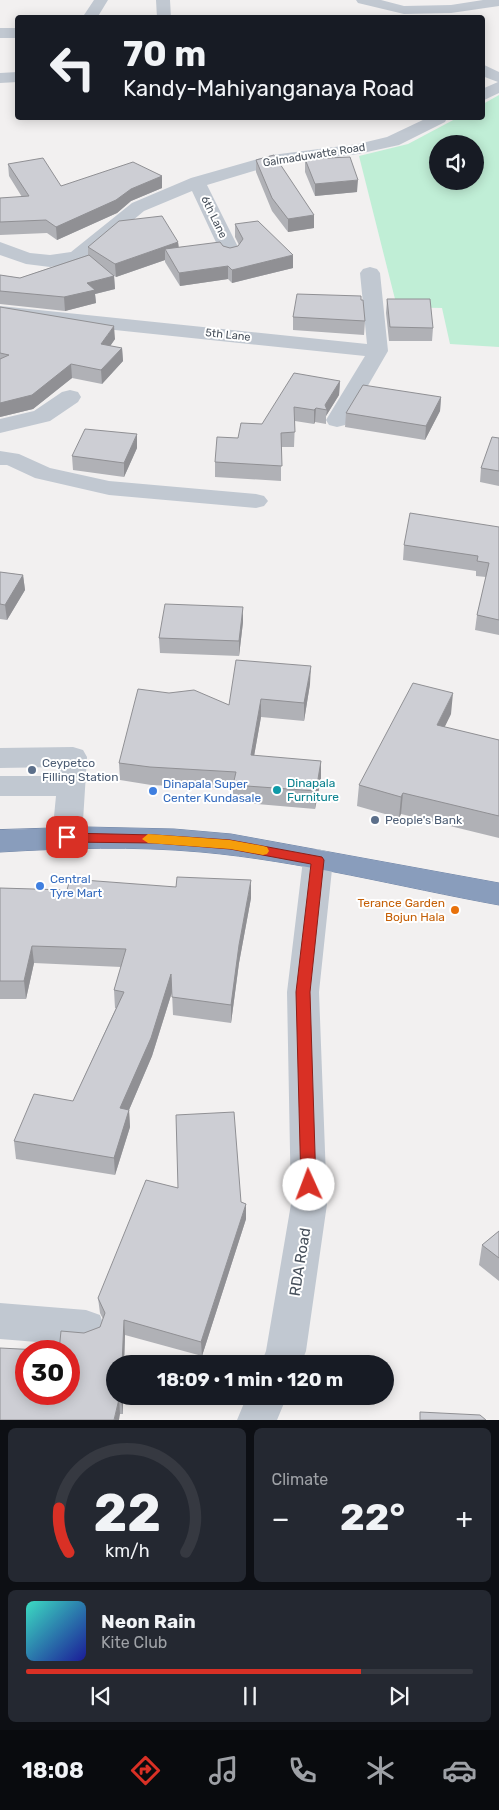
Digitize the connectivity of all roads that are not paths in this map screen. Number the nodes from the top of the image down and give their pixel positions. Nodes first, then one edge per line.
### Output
1 (101, 0) edge
2 (163, 0) edge
3 (363, 0) edge
4 (497, 2) edge
5 (91, 15) edge
6 (164, 15) edge
7 (0, 32) edge
8 (15, 33) edge
9 (485, 71) edge
10 (15, 77) edge
11 (0, 78) edge
12 (499, 78) edge
13 (499, 87) edge
14 (485, 94) edge
15 (435, 120) edge
16 (197, 182) junction
17 (0, 248) edge
18 (231, 253) edge
19 (370, 273) dead end
20 (0, 312) edge
21 (378, 351) junction
22 (70, 397) dead end
23 (337, 420) dead end
24 (0, 426) edge
25 (0, 458) edge
26 (256, 501) dead end
27 (0, 758) edge
28 (0, 786) edge
29 (71, 786) junction
30 (67, 837) junction
31 (0, 841) edge
32 (318, 860) junction
33 (499, 894) edge
34 (0, 1321) edge
35 (86, 1328) dead end
36 (285, 1355) edge
37 (263, 1405) edge
38 (257, 1420) edge

1 - 5 street
2 - 6 street
3 - 4 street
7 - 8 street
9 - 12 street
10 - 11 street
13 - 14 street
15 - 16 street, Galmaduwatte Road
16 - 17 street, Galmaduwatte Road
16 - 18 street, 6th Lane
19 - 21 street
20 - 21 street, 5th Lane
21 - 23 street
22 - 24 street
25 - 26 street
27 - 29 street
28 - 29 street
29 - 30 street
30 - 31 highway
30 - 32 highway
32 - 33 highway
32 - 36 street, RDA Road
34 - 35 street
37 - 38 street

